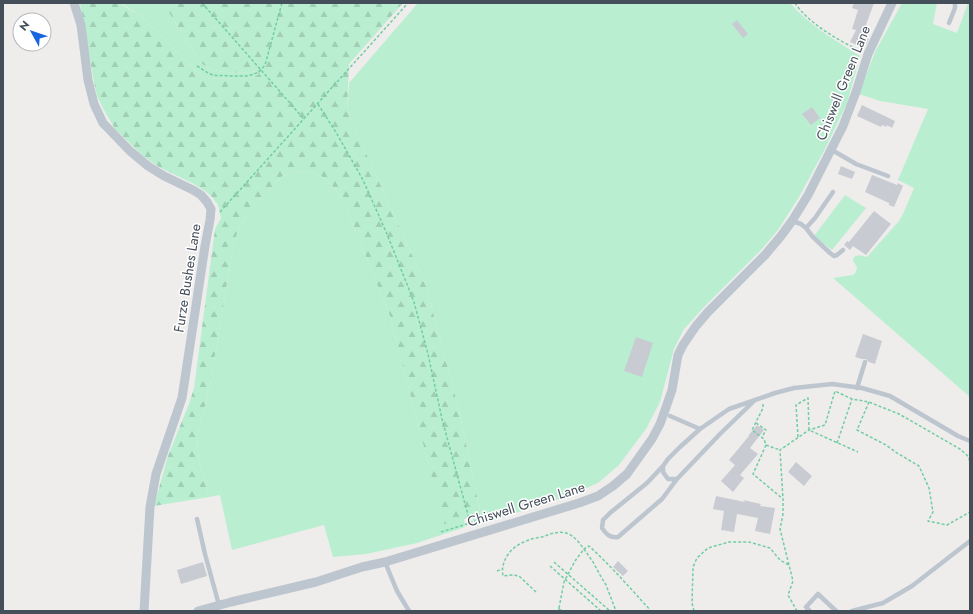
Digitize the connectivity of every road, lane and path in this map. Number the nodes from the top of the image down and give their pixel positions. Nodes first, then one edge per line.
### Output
1 (74, 3) edge
2 (202, 3) edge
3 (282, 3) edge
4 (408, 3) edge
5 (795, 3) edge
6 (892, 3) edge
7 (955, 3) edge
8 (949, 23) dead end
9 (868, 54) junction
10 (197, 66) dead end
11 (261, 71) junction
12 (318, 104) junction
13 (304, 119) junction
14 (832, 150) junction
15 (888, 176) dead end
16 (833, 192) dead end
17 (210, 220) junction
18 (792, 221) junction
19 (806, 228) junction
20 (843, 250) dead end
21 (865, 362) dead end
22 (858, 388) junction
23 (762, 398) junction
24 (852, 399) junction
25 (754, 401) junction
26 (869, 402) junction
27 (670, 416) dead end
28 (756, 422) junction
29 (700, 429) junction
30 (809, 430) junction
31 (761, 437) junction
32 (798, 437) junction
33 (970, 441) edge
34 (837, 442) junction
35 (766, 445) junction
36 (780, 450) junction
37 (858, 452) dead end
38 (663, 466) junction
39 (970, 467) edge
40 (676, 480) junction
41 (783, 499) junction
42 (970, 512) edge
43 (490, 515) dead end
44 (197, 519) dead end
45 (470, 523) junction
46 (441, 532) dead end
47 (473, 534) junction
48 (970, 541) edge
49 (584, 549) junction
50 (385, 562) junction
51 (554, 562) dead end
52 (789, 565) junction
53 (550, 566) dead end
54 (502, 569) junction
55 (497, 571) dead end
56 (568, 574) junction
57 (565, 580) junction
58 (536, 592) dead end
59 (219, 605) junction
60 (559, 610) edge
61 (144, 611) edge
62 (198, 611) edge
63 (410, 611) edge
64 (562, 611) edge
65 (600, 611) edge
66 (610, 611) edge
67 (616, 611) edge
68 (651, 611) edge
69 (694, 611) edge
70 (796, 611) edge
71 (810, 611) edge
72 (836, 611) edge
73 (852, 611) edge

1 - 17 street, Furze Bushes Lane
2 - 11 path
3 - 11 path
4 - 12 path
5 - 9 path
6 - 9 street, Chiswell Green Lane
7 - 8 lane
9 - 14 street, Chiswell Green Lane
10 - 11 path
11 - 13 path
12 - 13 path
12 - 45 path
13 - 17 path
14 - 15 lane
14 - 18 street, Chiswell Green Lane
16 - 19 lane
17 - 61 street, Furze Bushes Lane
18 - 19 lane
18 - 47 street, Chiswell Green Lane
19 - 20 lane
21 - 22 lane
22 - 23 lane
22 - 33 lane
23 - 25 lane
23 - 28 path
24 - 26 path
24 - 30 path
24 - 34 path
25 - 29 lane
25 - 40 lane
26 - 39 path
26 - 42 path
27 - 29 lane
28 - 31 path
28 - 31 path
29 - 38 lane
30 - 32 path
30 - 32 path
30 - 34 path
31 - 35 path
32 - 36 path
34 - 37 path
35 - 36 path
35 - 41 path
36 - 41 path
38 - 40 lane
38 - 40 lane
41 - 52 path
43 - 45 path
44 - 59 lane
45 - 46 path
45 - 47 path
47 - 50 street, Chiswell Green Lane
48 - 73 lane
49 - 54 path
49 - 56 path
49 - 67 path
49 - 68 path
50 - 59 street, Chiswell Green Lane
50 - 63 lane
51 - 56 path
52 - 69 path
52 - 70 path
53 - 57 path
54 - 55 path
54 - 58 path
56 - 57 path
56 - 66 path
57 - 60 path
57 - 65 path
59 - 62 street, Chiswell Green Lane
60 - 64 path
71 - 72 lane

